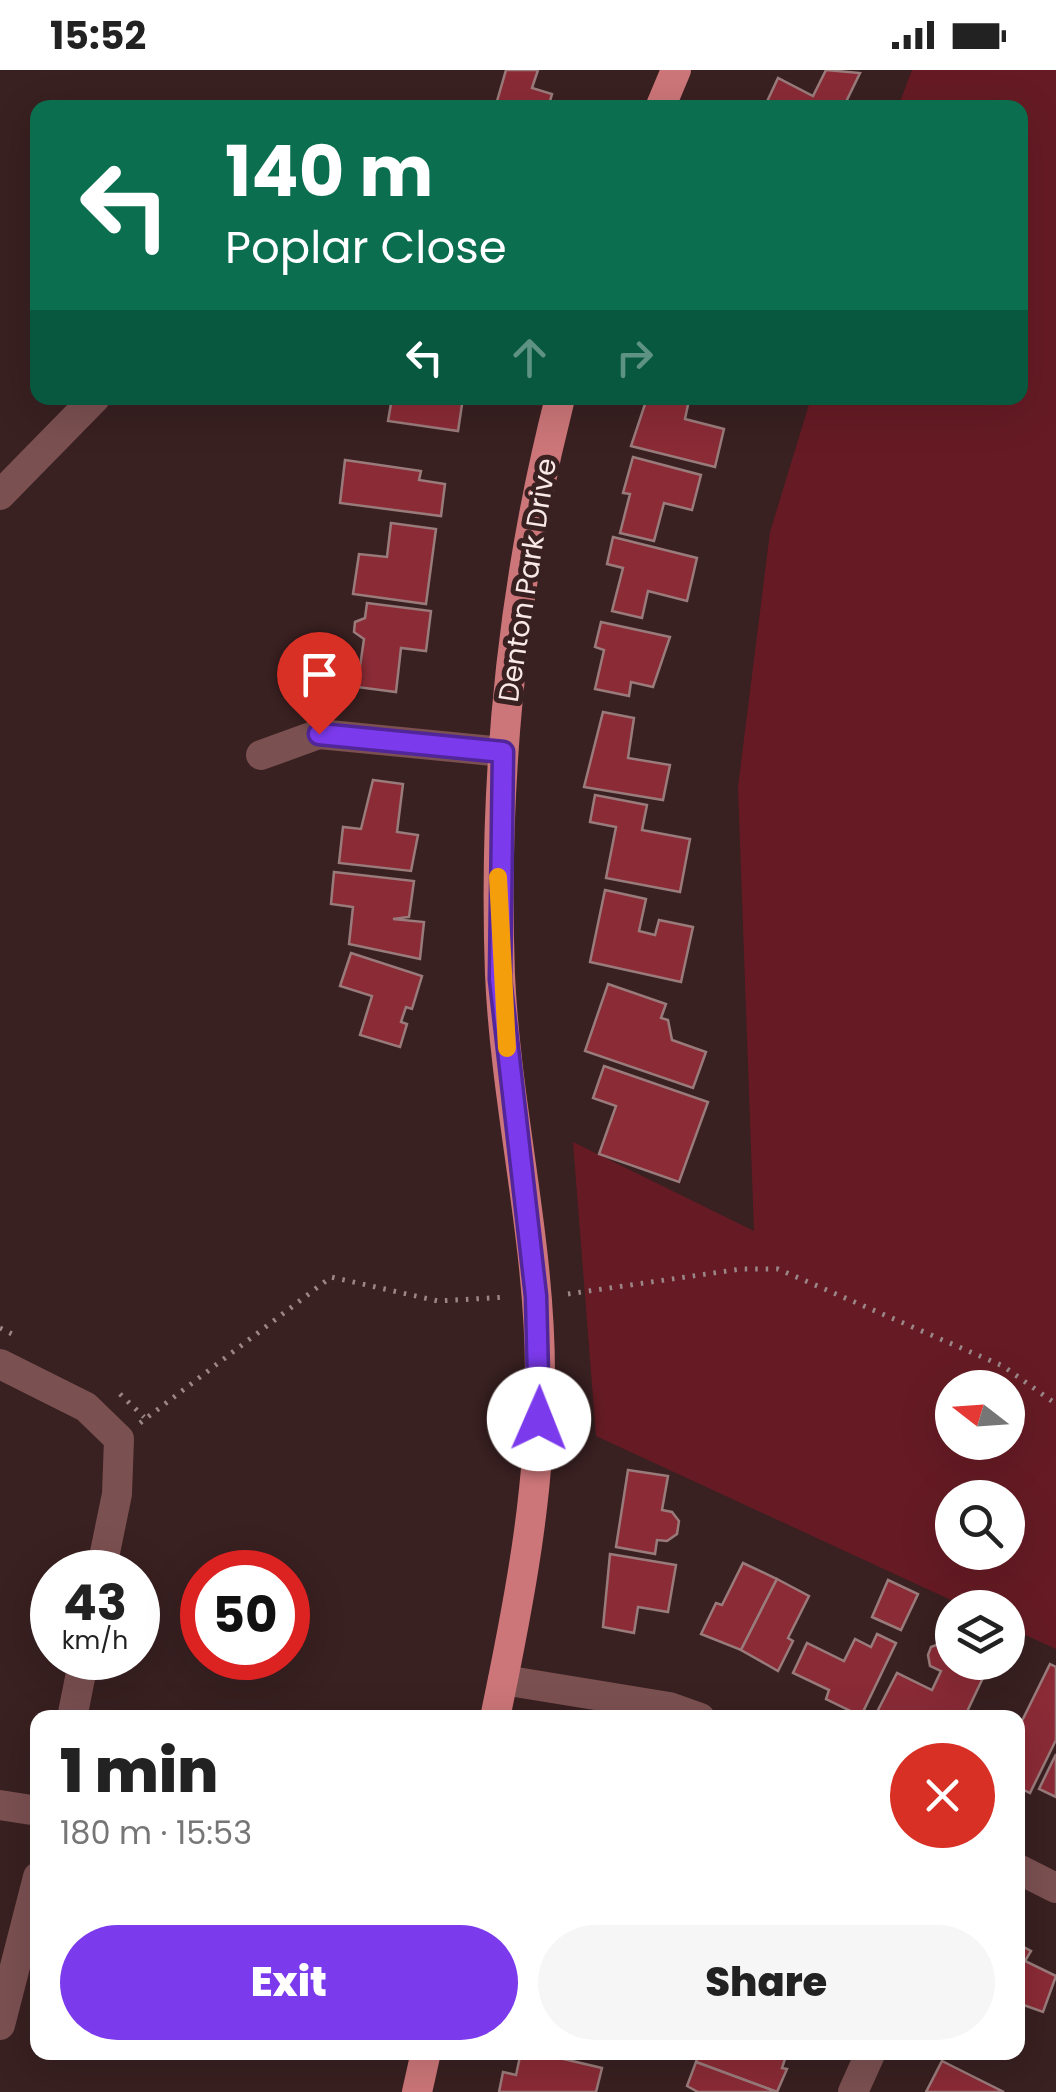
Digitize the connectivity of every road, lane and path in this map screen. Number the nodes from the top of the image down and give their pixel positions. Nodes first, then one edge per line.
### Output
1 (676, 70) edge
2 (663, 100) edge
3 (88, 405) edge
4 (559, 405) edge
5 (0, 494) edge
6 (503, 752) junction
7 (261, 755) dead end
8 (569, 1294) dead end
9 (503, 1297) dead end
10 (0, 1364) edge
11 (1056, 1404) edge
12 (119, 1439) junction
13 (106, 1550) edge
14 (80, 1680) edge
15 (503, 1680) junction
16 (74, 1710) edge
17 (497, 1710) edge
18 (679, 1710) edge
19 (0, 1805) edge
20 (30, 1810) edge
21 (1025, 1872) edge
22 (1056, 1888) edge
23 (30, 1908) edge
24 (0, 2025) edge
25 (424, 2060) edge
26 (867, 2060) edge
27 (417, 2092) edge
28 (853, 2092) edge

1 - 2 main road
3 - 5 street
4 - 6 main road, Denton Park Drive
6 - 7 street
6 - 15 main road, Denton Park Drive
8 - 11 path
9 - 12 path
10 - 12 street
12 - 13 street
14 - 16 street
15 - 17 main road, Denton Park Drive
15 - 18 street
19 - 20 street
21 - 22 street
23 - 24 street
25 - 27 main road
26 - 28 street

